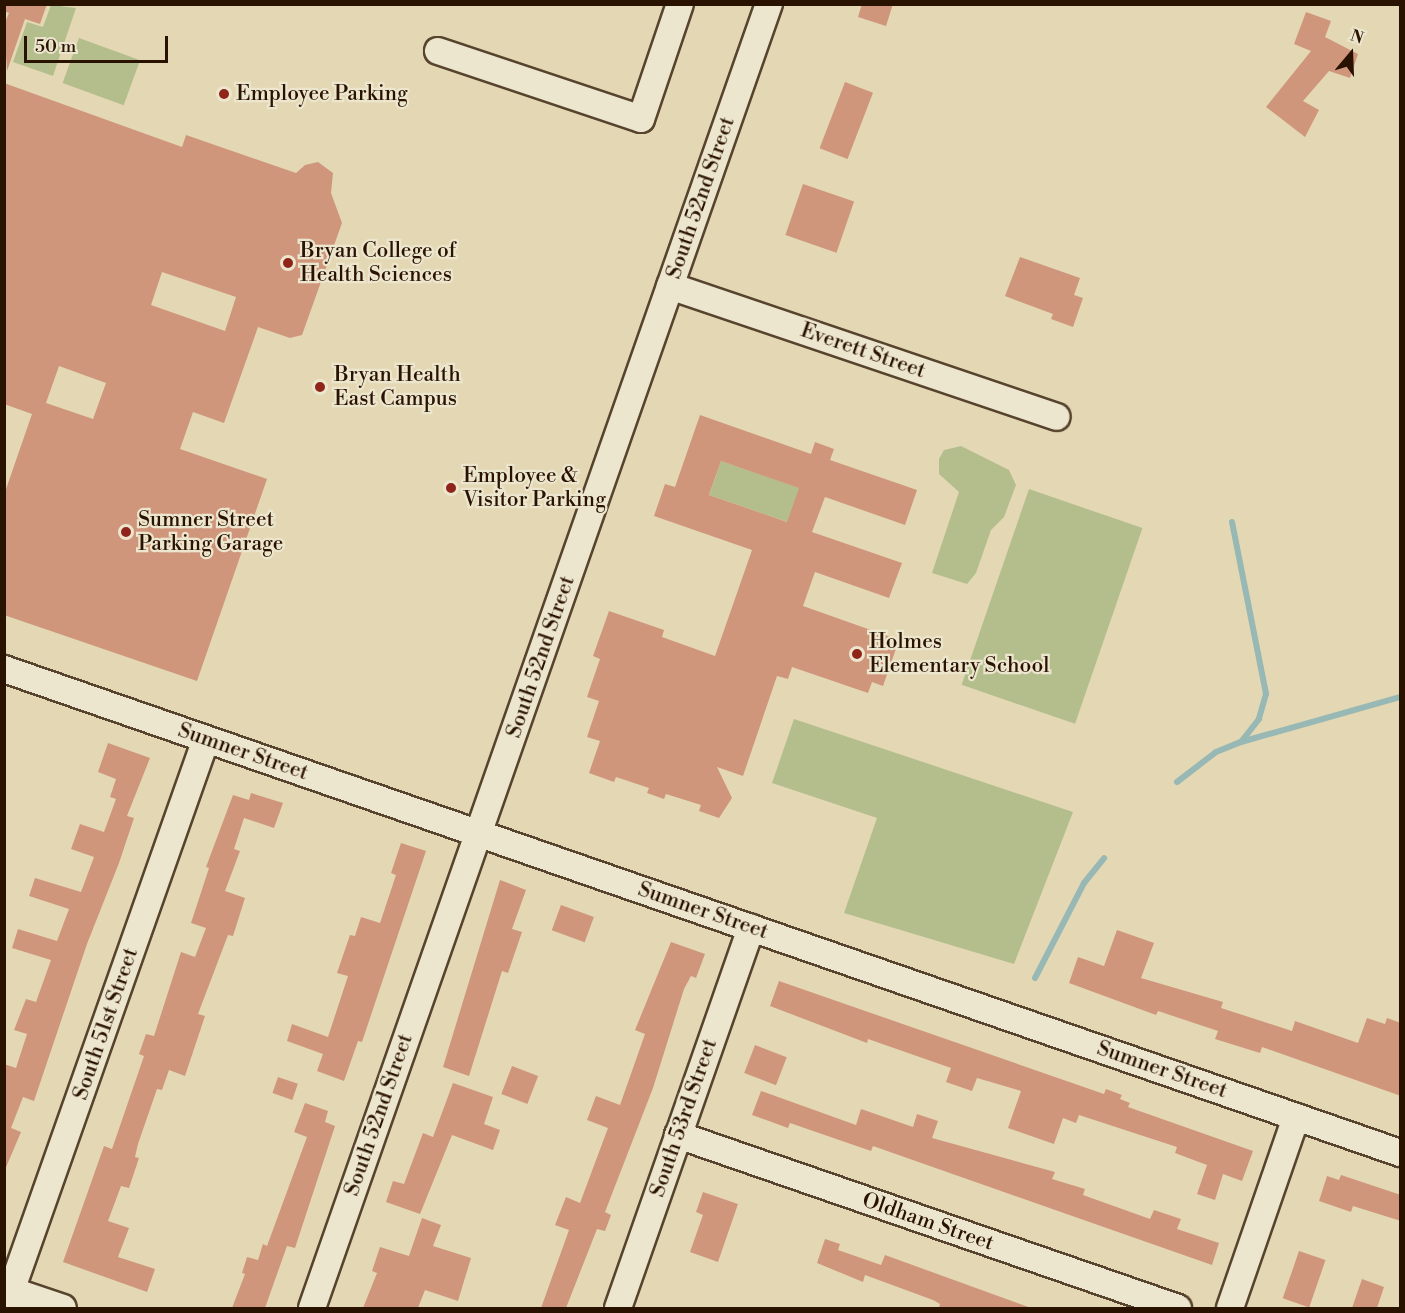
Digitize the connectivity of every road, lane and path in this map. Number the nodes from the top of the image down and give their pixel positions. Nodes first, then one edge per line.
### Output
1 (680, 4) edge
2 (770, 4) edge
3 (438, 51) dead end
4 (670, 286) junction
5 (1056, 417) dead end
6 (4, 669) edge
7 (206, 739) junction
8 (478, 833) junction
9 (751, 928) junction
10 (1296, 1117) junction
11 (678, 1135) junction
12 (1401, 1153) edge
13 (7, 1296) edge
14 (63, 1308) edge
15 (312, 1308) edge
16 (618, 1308) edge
17 (1178, 1308) edge
18 (1230, 1308) edge

1 - 3 street
2 - 4 street, South 52nd Street
4 - 5 street, Everett Street
4 - 8 street, South 52nd Street
6 - 7 street, Sumner Street
7 - 8 street, Sumner Street
7 - 13 street, South 51st Street
8 - 9 street, Sumner Street
8 - 15 street, South 52nd Street
9 - 10 street, Sumner Street
9 - 11 street, South 53rd Street
10 - 12 street, Sumner Street
10 - 18 street
11 - 16 street, South 53rd Street
11 - 17 street, Oldham Street
13 - 14 street

